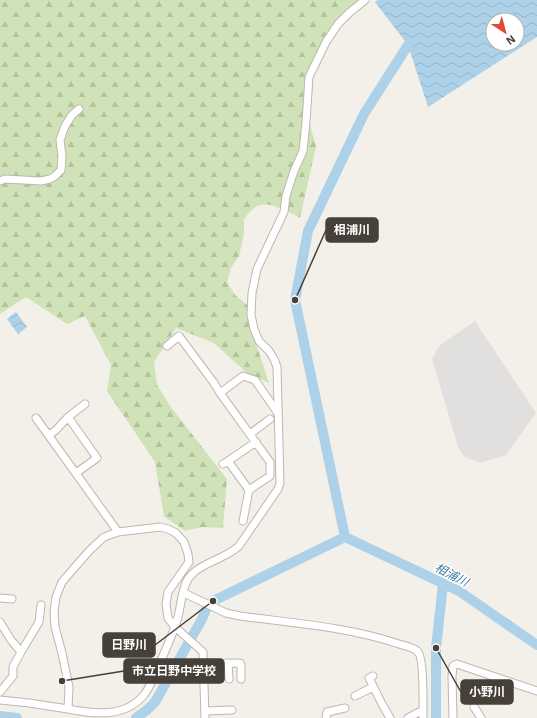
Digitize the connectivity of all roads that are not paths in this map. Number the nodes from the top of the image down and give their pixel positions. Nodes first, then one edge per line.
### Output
1 (365, 0) edge
2 (79, 109) dead end
3 (0, 181) edge
4 (167, 346) dead end
5 (220, 393) junction
6 (85, 404) dead end
7 (277, 412) junction
8 (68, 417) junction
9 (36, 418) dead end
10 (270, 419) dead end
11 (250, 434) junction
12 (49, 435) junction
13 (256, 442) junction
14 (76, 473) junction
15 (249, 490) junction
16 (243, 521) dead end
17 (118, 532) junction
18 (184, 593) junction
19 (0, 598) edge
20 (12, 599) dead end
21 (41, 606) dead end
22 (0, 622) edge
23 (177, 629) junction
24 (21, 652) junction
25 (228, 663) junction
26 (203, 664) junction
27 (373, 676) dead end
28 (229, 679) dead end
29 (241, 679) dead end
30 (373, 687) junction
31 (537, 691) edge
32 (0, 692) edge
33 (355, 696) dead end
34 (0, 700) edge
35 (474, 707) dead end
36 (345, 708) dead end
37 (68, 709) junction
38 (232, 710) dead end
39 (205, 715) edge
40 (423, 715) edge
41 (326, 718) edge
42 (390, 718) edge
43 (408, 718) edge
44 (453, 718) edge
45 (480, 718) edge

1 - 7 street
2 - 3 street
4 - 5 street
5 - 7 street
5 - 11 street
6 - 8 street
7 - 18 street
8 - 12 street
8 - 14 street
9 - 12 street
10 - 11 street
11 - 13 street
12 - 14 street
13 - 15 street
13 - 15 street
14 - 17 street
15 - 16 street
17 - 23 street
17 - 37 street
18 - 23 street
18 - 40 street
19 - 20 street
21 - 24 street
22 - 24 street
23 - 26 street
23 - 37 street
24 - 32 street
25 - 26 street
25 - 28 street
25 - 29 street
26 - 39 street
27 - 30 street
30 - 33 street
30 - 42 street
31 - 44 street
34 - 37 street
35 - 45 street
36 - 41 street
38 - 39 street
40 - 43 street

